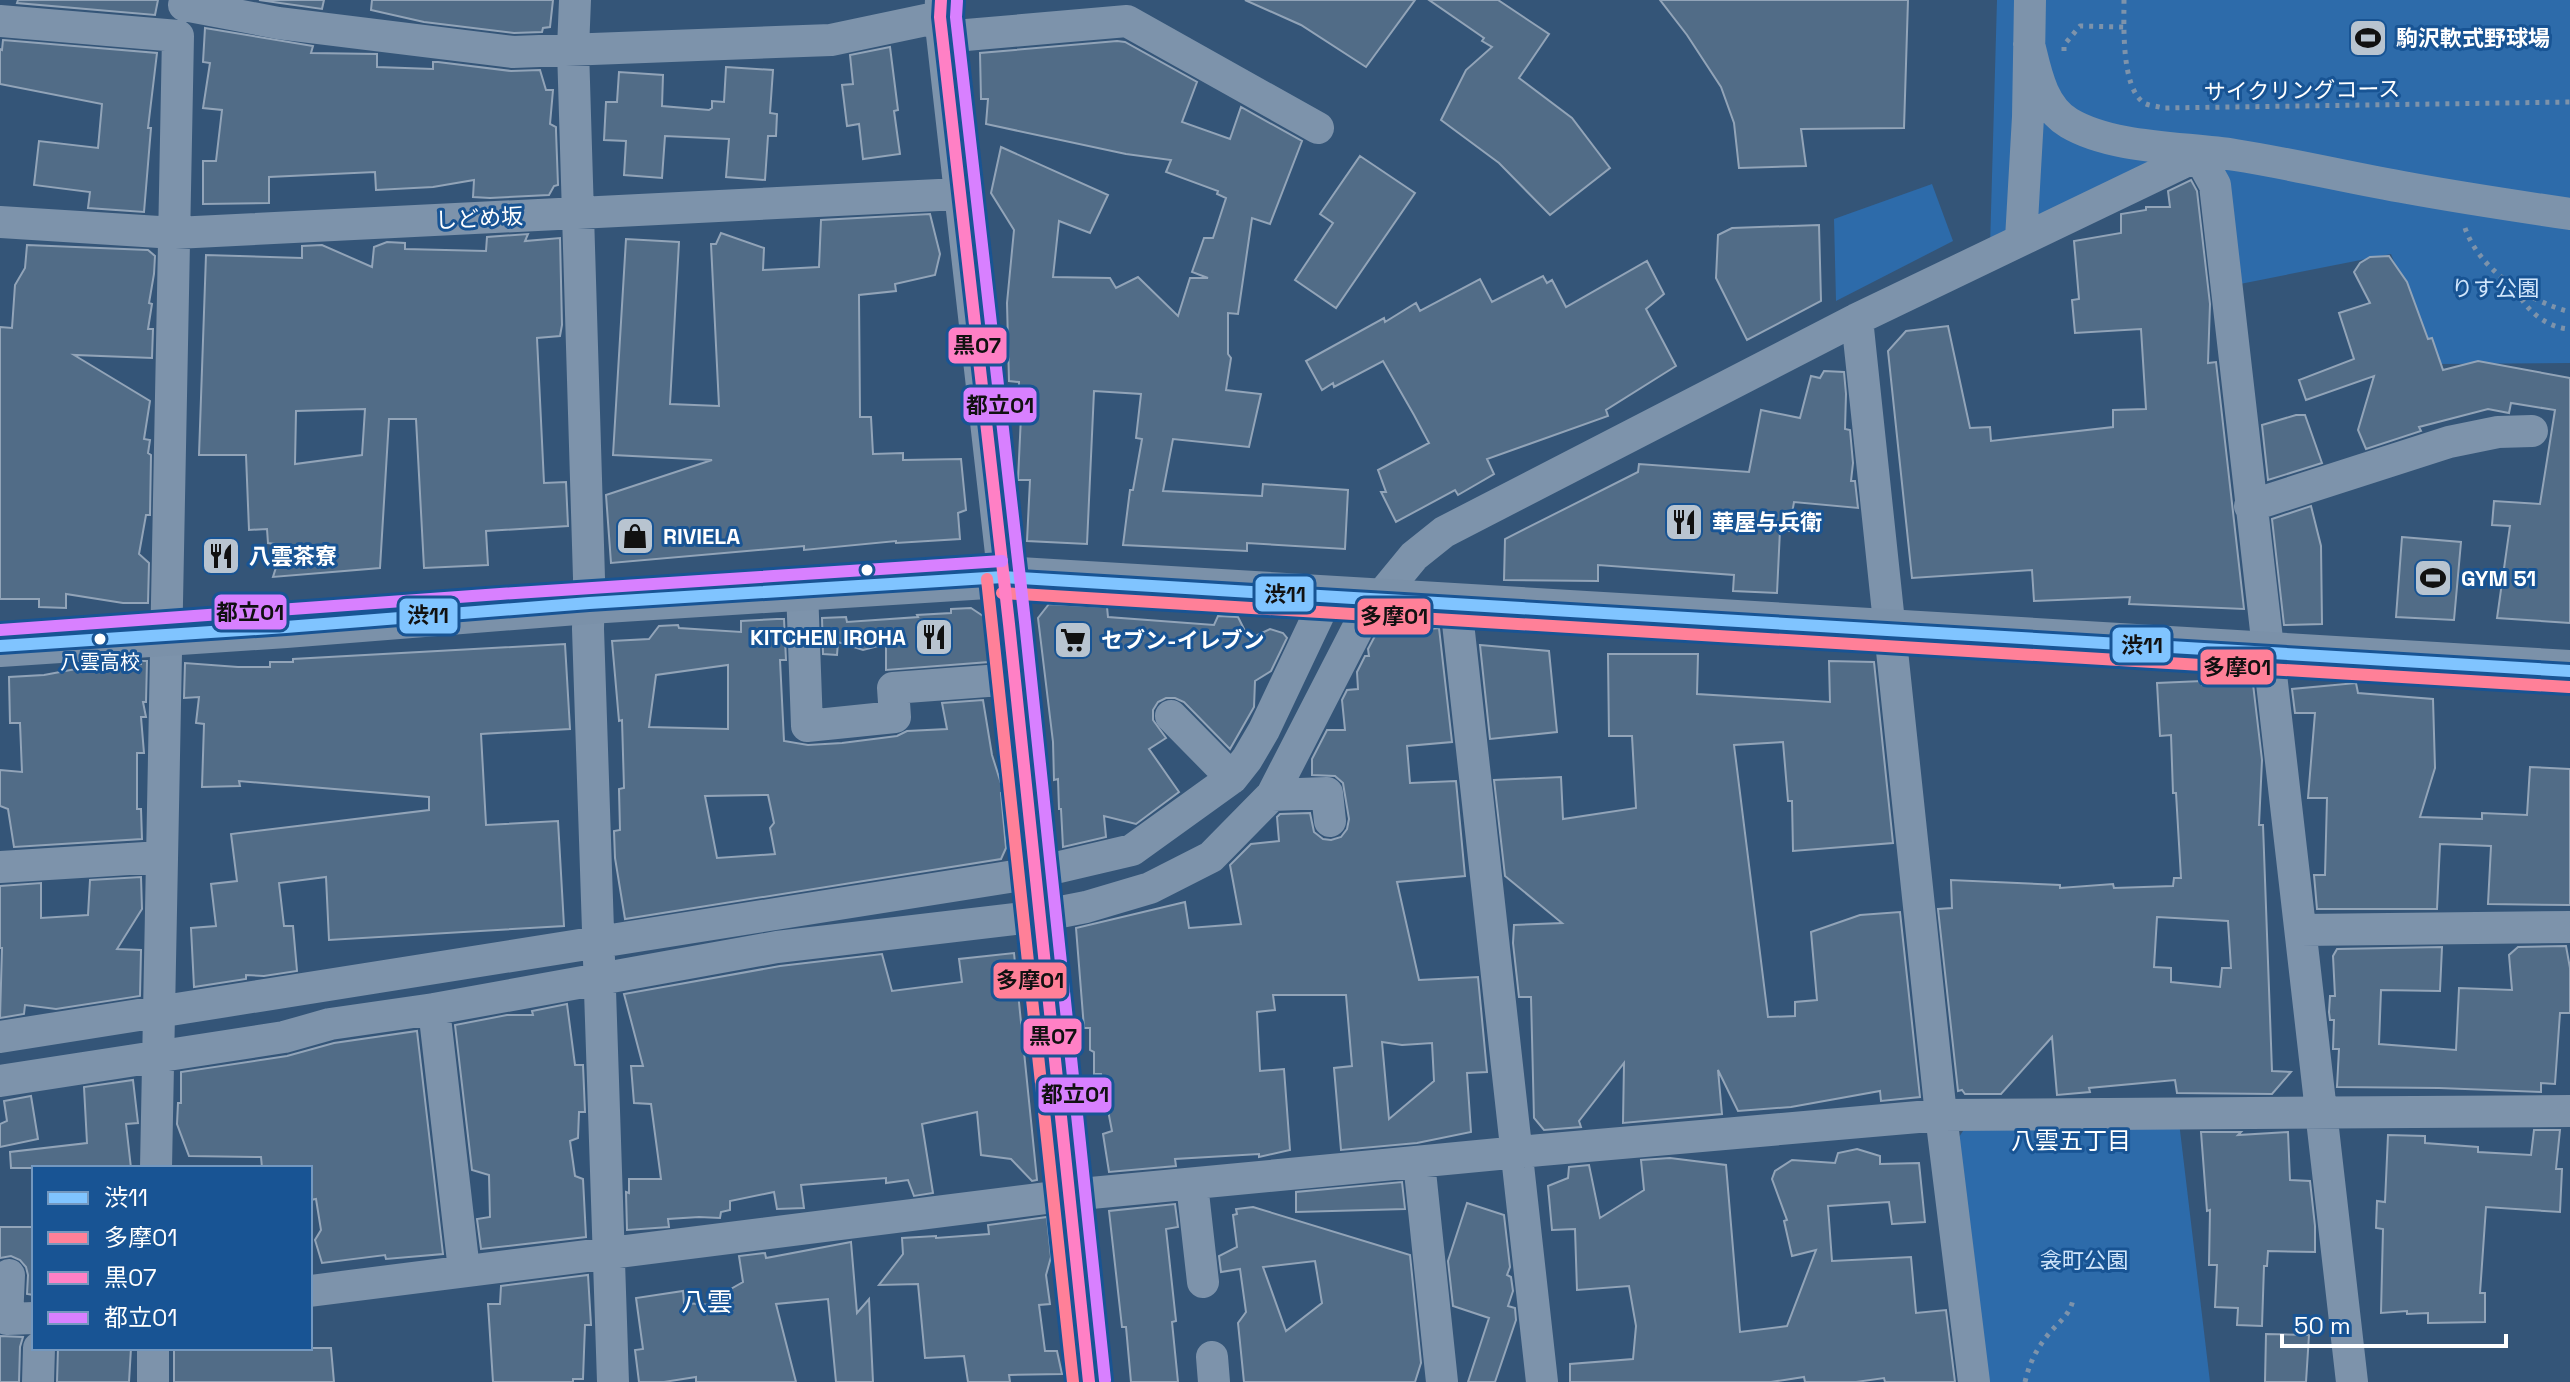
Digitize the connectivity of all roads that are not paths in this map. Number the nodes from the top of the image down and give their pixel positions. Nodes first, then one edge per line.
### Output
1 (575, 0) edge
2 (2030, 0) edge
3 (182, 14) edge
4 (941, 18) edge
5 (0, 21) edge
6 (2029, 44) junction
7 (573, 49) junction
8 (1318, 128) dead end
9 (959, 194) junction
10 (579, 213) junction
11 (2570, 214) edge
12 (0, 222) edge
13 (175, 233) junction
14 (2032, 234) junction
15 (1857, 319) junction
16 (2532, 431) dead end
17 (2250, 506) junction
18 (1003, 577) junction
19 (802, 589) junction
20 (1327, 597) junction
21 (1377, 600) junction
22 (589, 603) junction
23 (1456, 605) junction
24 (1890, 630) junction
25 (165, 634) junction
26 (0, 646) edge
27 (2268, 653) junction
28 (2570, 671) edge
29 (1014, 679) junction
30 (1171, 716) dead end
31 (1232, 778) junction
32 (1272, 795) junction
33 (1330, 821) dead end
34 (161, 857) junction
35 (0, 867) edge
36 (1034, 873) junction
37 (1040, 916) junction
38 (2570, 927) edge
39 (2301, 930) junction
40 (599, 940) junction
41 (600, 980) junction
42 (434, 1009) junction
43 (159, 1011) junction
44 (0, 1037) edge
45 (158, 1056) junction
46 (0, 1081) edge
47 (2570, 1111) edge
48 (2322, 1114) junction
49 (1941, 1115) junction
50 (1515, 1152) junction
51 (1419, 1162) junction
52 (156, 1166) edge
53 (1192, 1184) junction
54 (1070, 1195) junction
55 (609, 1252) junction
56 (464, 1270) junction
57 (9, 1275) dead end
58 (1203, 1282) dead end
59 (312, 1291) edge
60 (32, 1318) edge
61 (39, 1350) edge
62 (153, 1350) edge
63 (38, 1382) edge
64 (153, 1382) edge
65 (613, 1382) edge
66 (1089, 1382) edge
67 (1442, 1382) edge
68 (1542, 1382) edge
69 (1974, 1382) edge
70 (2352, 1382) edge

1 - 7 street
2 - 6 street
3 - 5 street
3 - 7 street
3 - 13 street
4 - 7 street
4 - 8 street
4 - 9 street
6 - 11 street
6 - 14 street
7 - 10 street
9 - 10 street, しどめ坂
9 - 18 street
10 - 13 street, しどめ坂
10 - 22 street
12 - 13 street, しどめ坂
13 - 25 street
14 - 15 street
14 - 17 street
15 - 21 street
15 - 24 street
16 - 17 street
17 - 27 street
18 - 19 main road
18 - 20 main road
18 - 29 street
19 - 22 main road
19 - 29 street
20 - 21 main road
20 - 31 street
21 - 23 main road
21 - 32 street
22 - 25 main road
22 - 40 street
23 - 24 main road
23 - 50 street
24 - 27 main road
24 - 49 street
25 - 26 main road
25 - 34 street
27 - 28 main road
27 - 39 street
29 - 36 street
30 - 31 street
31 - 36 street
32 - 33 street
32 - 37 street
34 - 35 street
34 - 43 street
36 - 37 street
36 - 40 street
37 - 41 street
37 - 54 street
38 - 39 street
39 - 48 street
40 - 41 street
40 - 43 street
41 - 42 street
41 - 55 street
42 - 45 street
42 - 56 street
43 - 44 street
43 - 45 street
45 - 46 street
45 - 52 street
47 - 48 street
48 - 49 street
48 - 70 street
49 - 50 street
49 - 69 street
50 - 51 street
50 - 68 street
51 - 53 street
51 - 67 street
53 - 54 street
53 - 58 street
54 - 55 street
54 - 66 street
55 - 56 street
55 - 65 street
56 - 59 street
57 - 60 street
61 - 63 street
62 - 64 street

